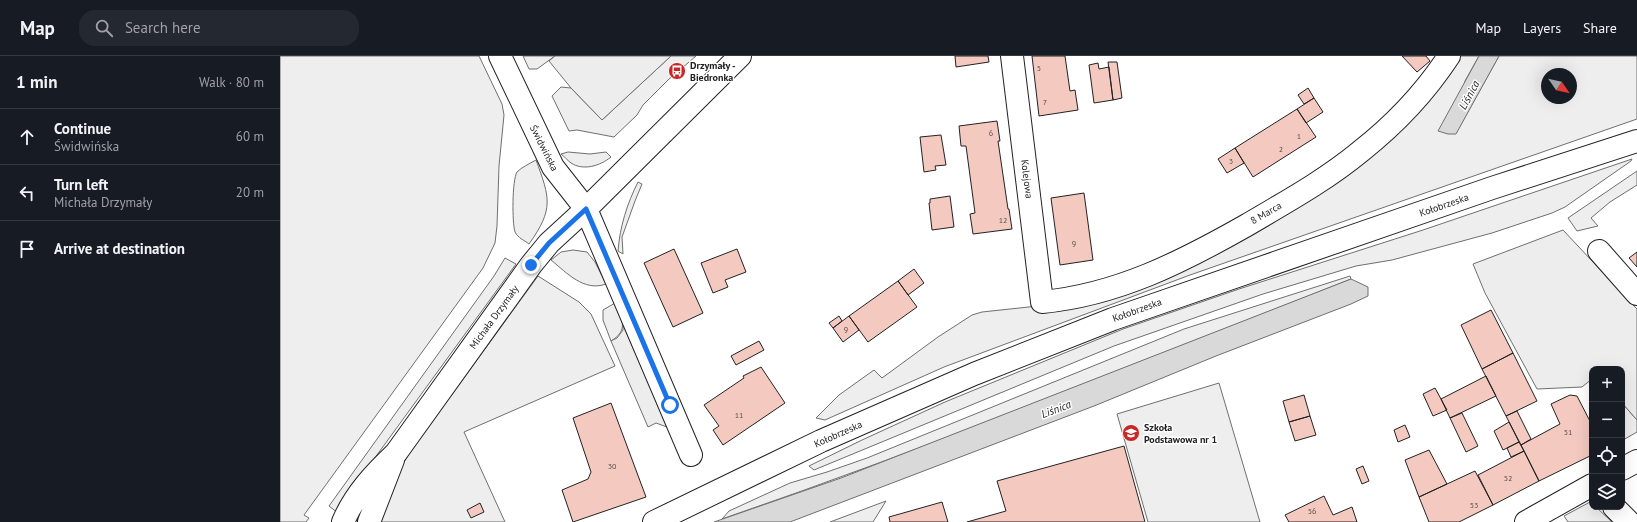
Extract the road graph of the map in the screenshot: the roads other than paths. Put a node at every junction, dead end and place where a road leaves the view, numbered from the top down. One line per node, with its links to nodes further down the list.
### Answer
1 (500, 56): 6 (street, Świdwińska)
2 (740, 56): 6 (street, Michała Drzymały)
3 (1012, 56): 9 (street, Kolejowa)
4 (1449, 56): 9 (street, 8 Marca)
5 (1637, 141): 18 (street, Kołobrzeska)
6 (586, 209): 10 (street, Michała Drzymały); 11 (street, Świdwińska)
7 (1599, 251): 8 (street)
8 (1637, 294)
9 (1042, 302)
10 (396, 453): 16 (street, Michała Drzymały); 17 (street, Michała Drzymały)
11 (691, 455)
12 (1637, 461): 13 (street)
13 (1625, 467)
14 (1589, 487): 19 (street)
15 (1617, 510): 20 (street)
16 (343, 522)
17 (369, 522)
18 (654, 522)
19 (1526, 522)
20 (1629, 522)

